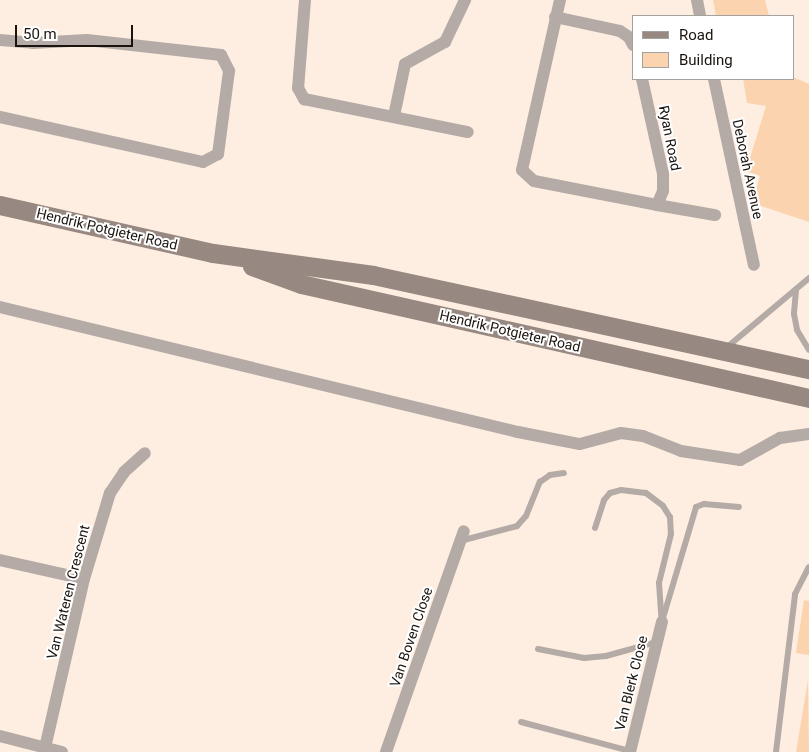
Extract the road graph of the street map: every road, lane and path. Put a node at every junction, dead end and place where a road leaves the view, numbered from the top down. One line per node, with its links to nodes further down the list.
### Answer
1 (305, 0): 11 (street)
2 (465, 0): 11 (street)
3 (560, 0): 6 (street)
4 (697, 0): 5 (street)
5 (700, 15)
6 (554, 17): 8 (street); 15 (street)
7 (0, 40): 12 (street)
8 (632, 43)
9 (642, 80): 15 (street, Ryan Road)
10 (714, 80): 18 (street, Deborah Avenue)
11 (394, 116): 13 (street)
12 (0, 117)
13 (468, 132)
14 (0, 205): 17 (main road, Hendrik Potgieter Road)
15 (657, 205): 16 (street)
16 (715, 215)
17 (213, 253): 22 (main road, Hendrik Potgieter Road); 25 (main road, Hendrik Potgieter Road)
18 (754, 265)
19 (809, 278): 20 (lane)
20 (796, 290): 22 (lane); 23 (lane)
21 (0, 307): 26 (street)
22 (723, 350): 24 (main road, Hendrik Potgieter Road)
23 (809, 350)
24 (809, 369)
25 (809, 398)
26 (809, 434)
27 (145, 453): 34 (street, Van Wateren Crescent)
28 (564, 473): 31 (lane)
29 (739, 507): 35 (lane)
30 (595, 528): 35 (lane)
31 (462, 536): 42 (street, Van Boven Close)
32 (0, 560): 34 (street)
33 (809, 567): 44 (lane)
34 (84, 579): 40 (street, Van Wateren Crescent)
35 (662, 622): 36 (street, Van Blerk Close)
36 (656, 642): 37 (lane); 43 (street, Van Blerk Close)
37 (538, 649)
38 (521, 722): 43 (lane)
39 (0, 736): 40 (street)
40 (45, 750): 41 (street)
41 (62, 752)
42 (386, 752)
43 (630, 752)
44 (776, 752)

